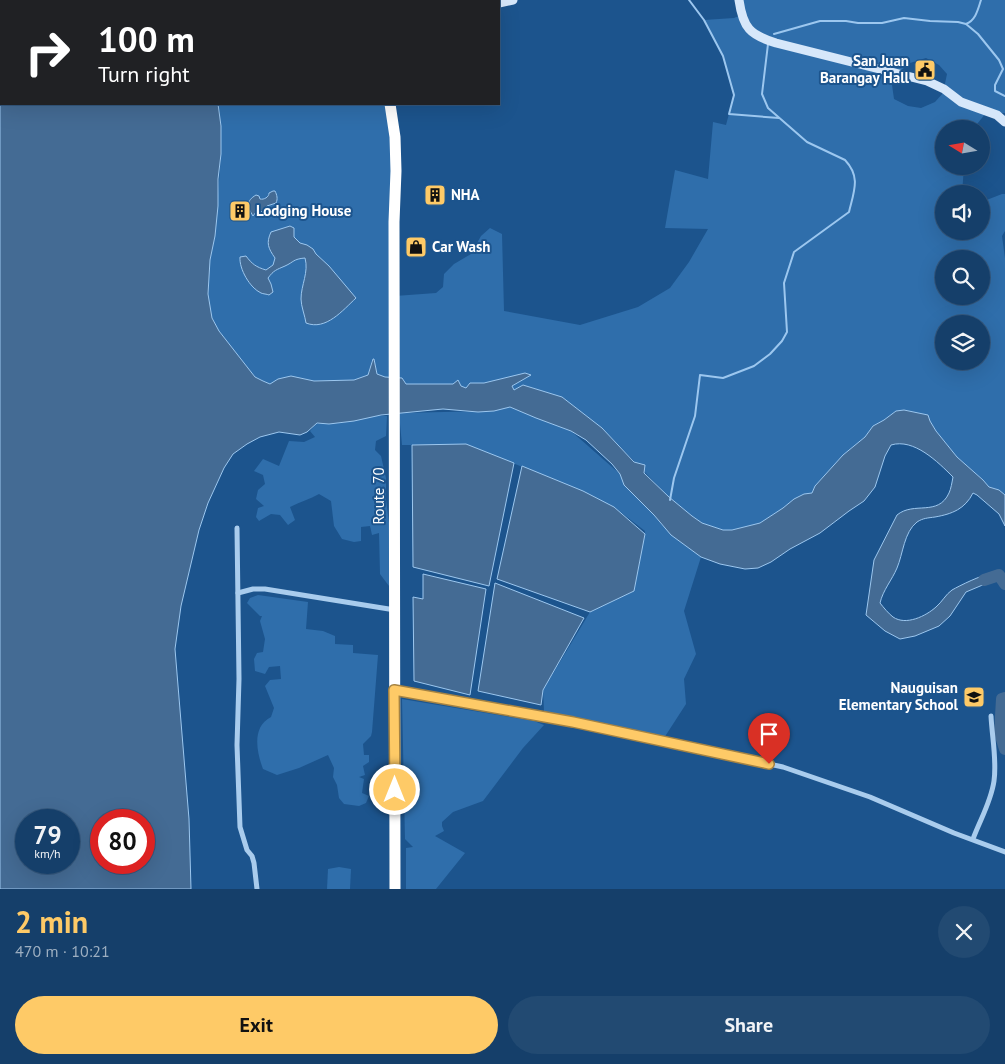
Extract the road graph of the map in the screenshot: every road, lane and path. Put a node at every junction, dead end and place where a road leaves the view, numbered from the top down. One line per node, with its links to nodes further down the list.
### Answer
1 (513, 0): 3 (street)
2 (739, 0): 5 (street)
3 (500, 3)
4 (390, 105): 8 (highway, Route 70)
5 (1005, 122)
6 (237, 528): 7 (street)
7 (238, 593): 8 (street); 13 (street)
8 (395, 610): 9 (highway, Route 70)
9 (394, 690): 11 (street); 14 (highway, Route 70)
10 (991, 716): 11 (street)
11 (973, 839): 12 (street)
12 (1005, 852)
13 (257, 889)
14 (395, 889)

